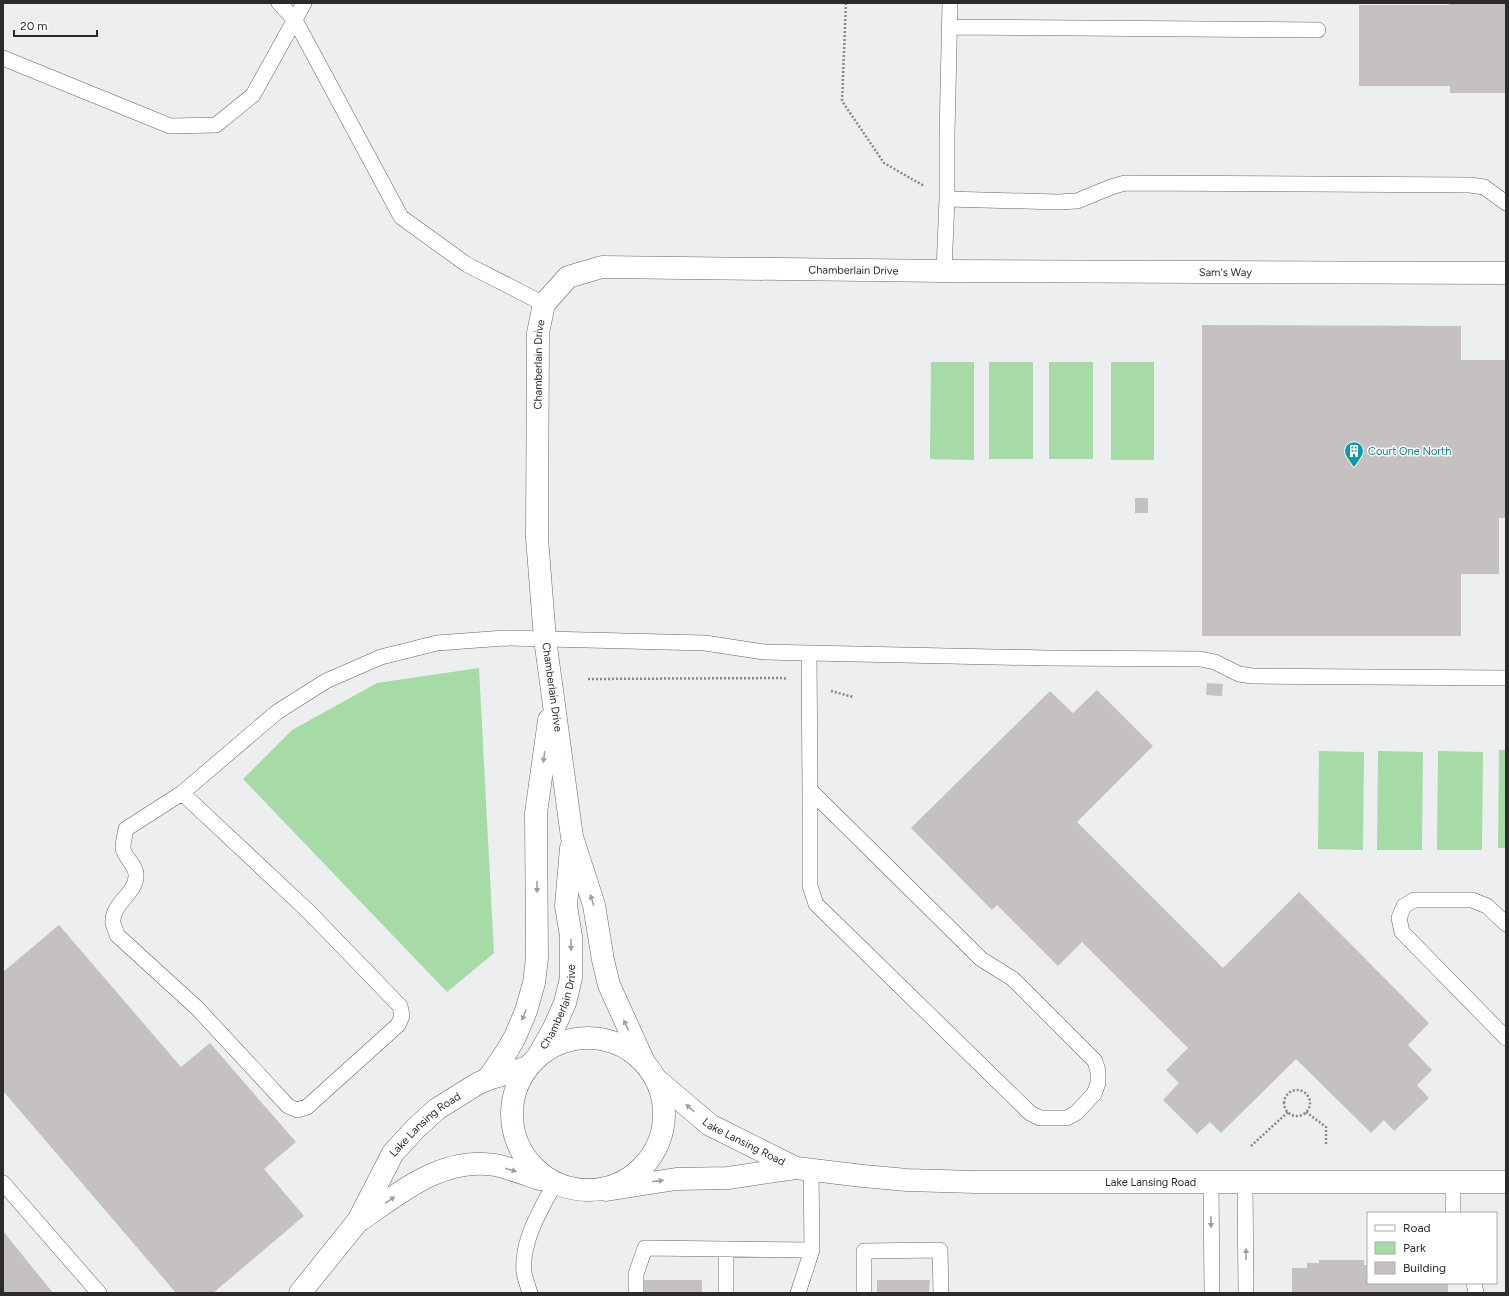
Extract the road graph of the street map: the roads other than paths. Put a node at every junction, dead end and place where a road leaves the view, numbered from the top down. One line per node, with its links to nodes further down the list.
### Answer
1 (279, 3): 4 (lane)
2 (304, 3): 4 (lane)
3 (950, 3): 5 (lane)
4 (295, 20): 7 (lane); 12 (lane)
5 (950, 27): 6 (lane); 8 (lane)
6 (1318, 30)
7 (3, 58)
8 (948, 199): 9 (lane); 10 (lane)
9 (1506, 203)
10 (944, 271): 11 (street, Sam's Way); 12 (street, Chamberlain Drive)
11 (1506, 273)
12 (544, 304): 13 (street, Chamberlain Drive)
13 (545, 639): 14 (lane); 16 (street, Chamberlain Drive); 18 (lane)
14 (809, 653): 15 (lane); 17 (lane)
15 (1506, 678)
16 (553, 691): 19 (street, Chamberlain Drive); 24 (street, one-way to 24)
17 (810, 790): 17 (lane)
18 (182, 793): 18 (lane)
19 (572, 837): 22 (street, Chamberlain Drive, one-way to 19); 23 (street, Chamberlain Drive, one-way to 23)
20 (1506, 924): 21 (lane)
21 (1506, 1038)
22 (643, 1060): 23 (street, Lake Lansing Road); 25 (street)
23 (533, 1062): 24 (street, Lake Lansing Road); 27 (street, Chamberlain Drive)
24 (488, 1079): 35 (street, Lake Lansing Road)
25 (658, 1081): 26 (street, Lake Lansing Road, one-way to 25); 33 (street)
26 (804, 1169): 31 (street, Lake Lansing Road); 33 (street, Lake Lansing Road, one-way to 26); 37 (lane)
27 (550, 1181): 33 (street, Lake Lansing Road); 35 (street, Lake Lansing Road, one-way to 27); 40 (lane)
28 (1453, 1182): 29 (street, Lake Lansing Road); 32 (street, Lake Lansing Road); 34 (lane)
29 (1506, 1182)
30 (3, 1183): 38 (lane)
31 (1211, 1183): 32 (street, Lake Lansing Road); 46 (lane, one-way to 46)
32 (1245, 1183): 47 (lane, one-way to 32)
33 (606, 1190)
34 (1453, 1212)
35 (358, 1221): 39 (street, Lake Lansing Road)
36 (726, 1249): 37 (lane); 41 (lane); 42 (lane)
37 (812, 1250): 43 (lane)
38 (99, 1293)
39 (300, 1293)
40 (530, 1293)
41 (636, 1293)
42 (726, 1293)
43 (798, 1293)
44 (864, 1293): 45 (lane)
45 (941, 1293)
46 (1212, 1293)
47 (1246, 1293)

